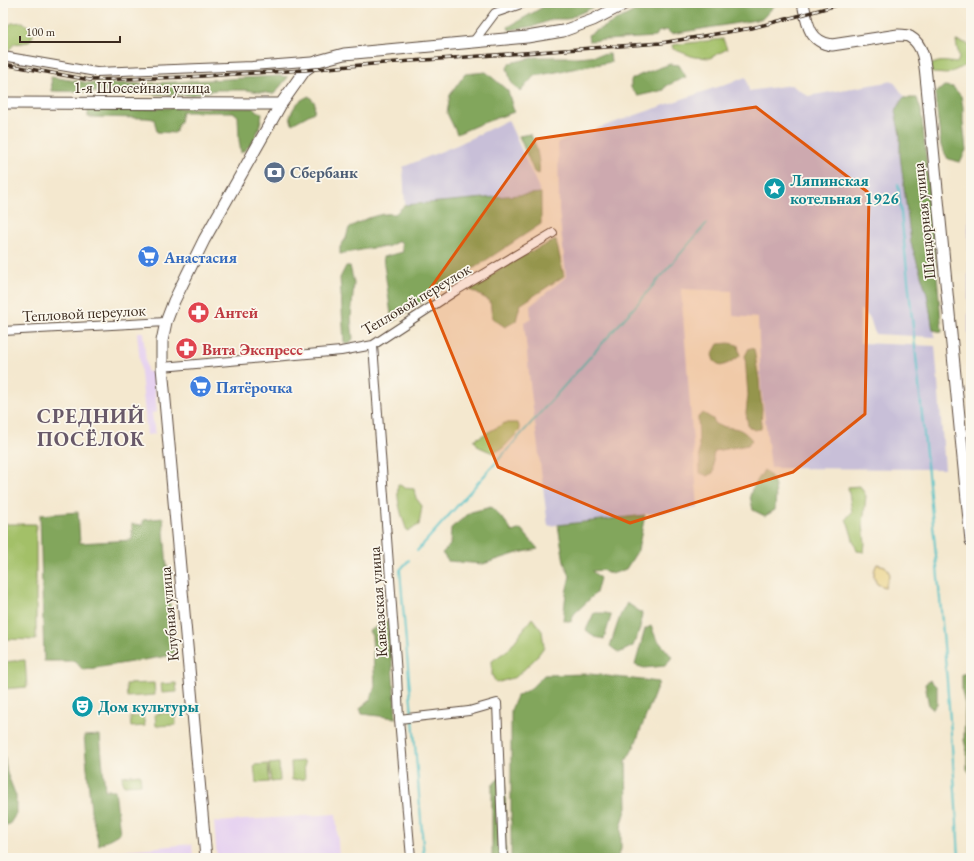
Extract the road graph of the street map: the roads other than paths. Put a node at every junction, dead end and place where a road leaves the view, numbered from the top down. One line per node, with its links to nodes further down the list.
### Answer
1 (524, 3): 4 (street)
2 (626, 3): 4 (street)
3 (803, 3): 14 (street, Шандорная улица)
4 (474, 41): 6 (street)
5 (3, 56): 6 (street)
6 (318, 61): 8 (street, Клубная улица)
7 (3, 103): 8 (street, 1-я Шоссейная улица)
8 (281, 104): 10 (street, Клубная улица)
9 (553, 234): 12 (street, Тепловой переулок)
10 (166, 322): 11 (street, Тепловой переулок); 13 (street, Клубная улица)
11 (3, 331)
12 (373, 345): 13 (street, Тепловой переулок); 16 (street, Кавказская улица)
13 (162, 367): 17 (street, Клубная улица)
14 (970, 528): 15 (street, Шандорная улица)
15 (971, 541)
16 (403, 719): 18 (street, Кавказская улица); 19 (street)
17 (206, 858)
18 (411, 858)
19 (503, 858)

